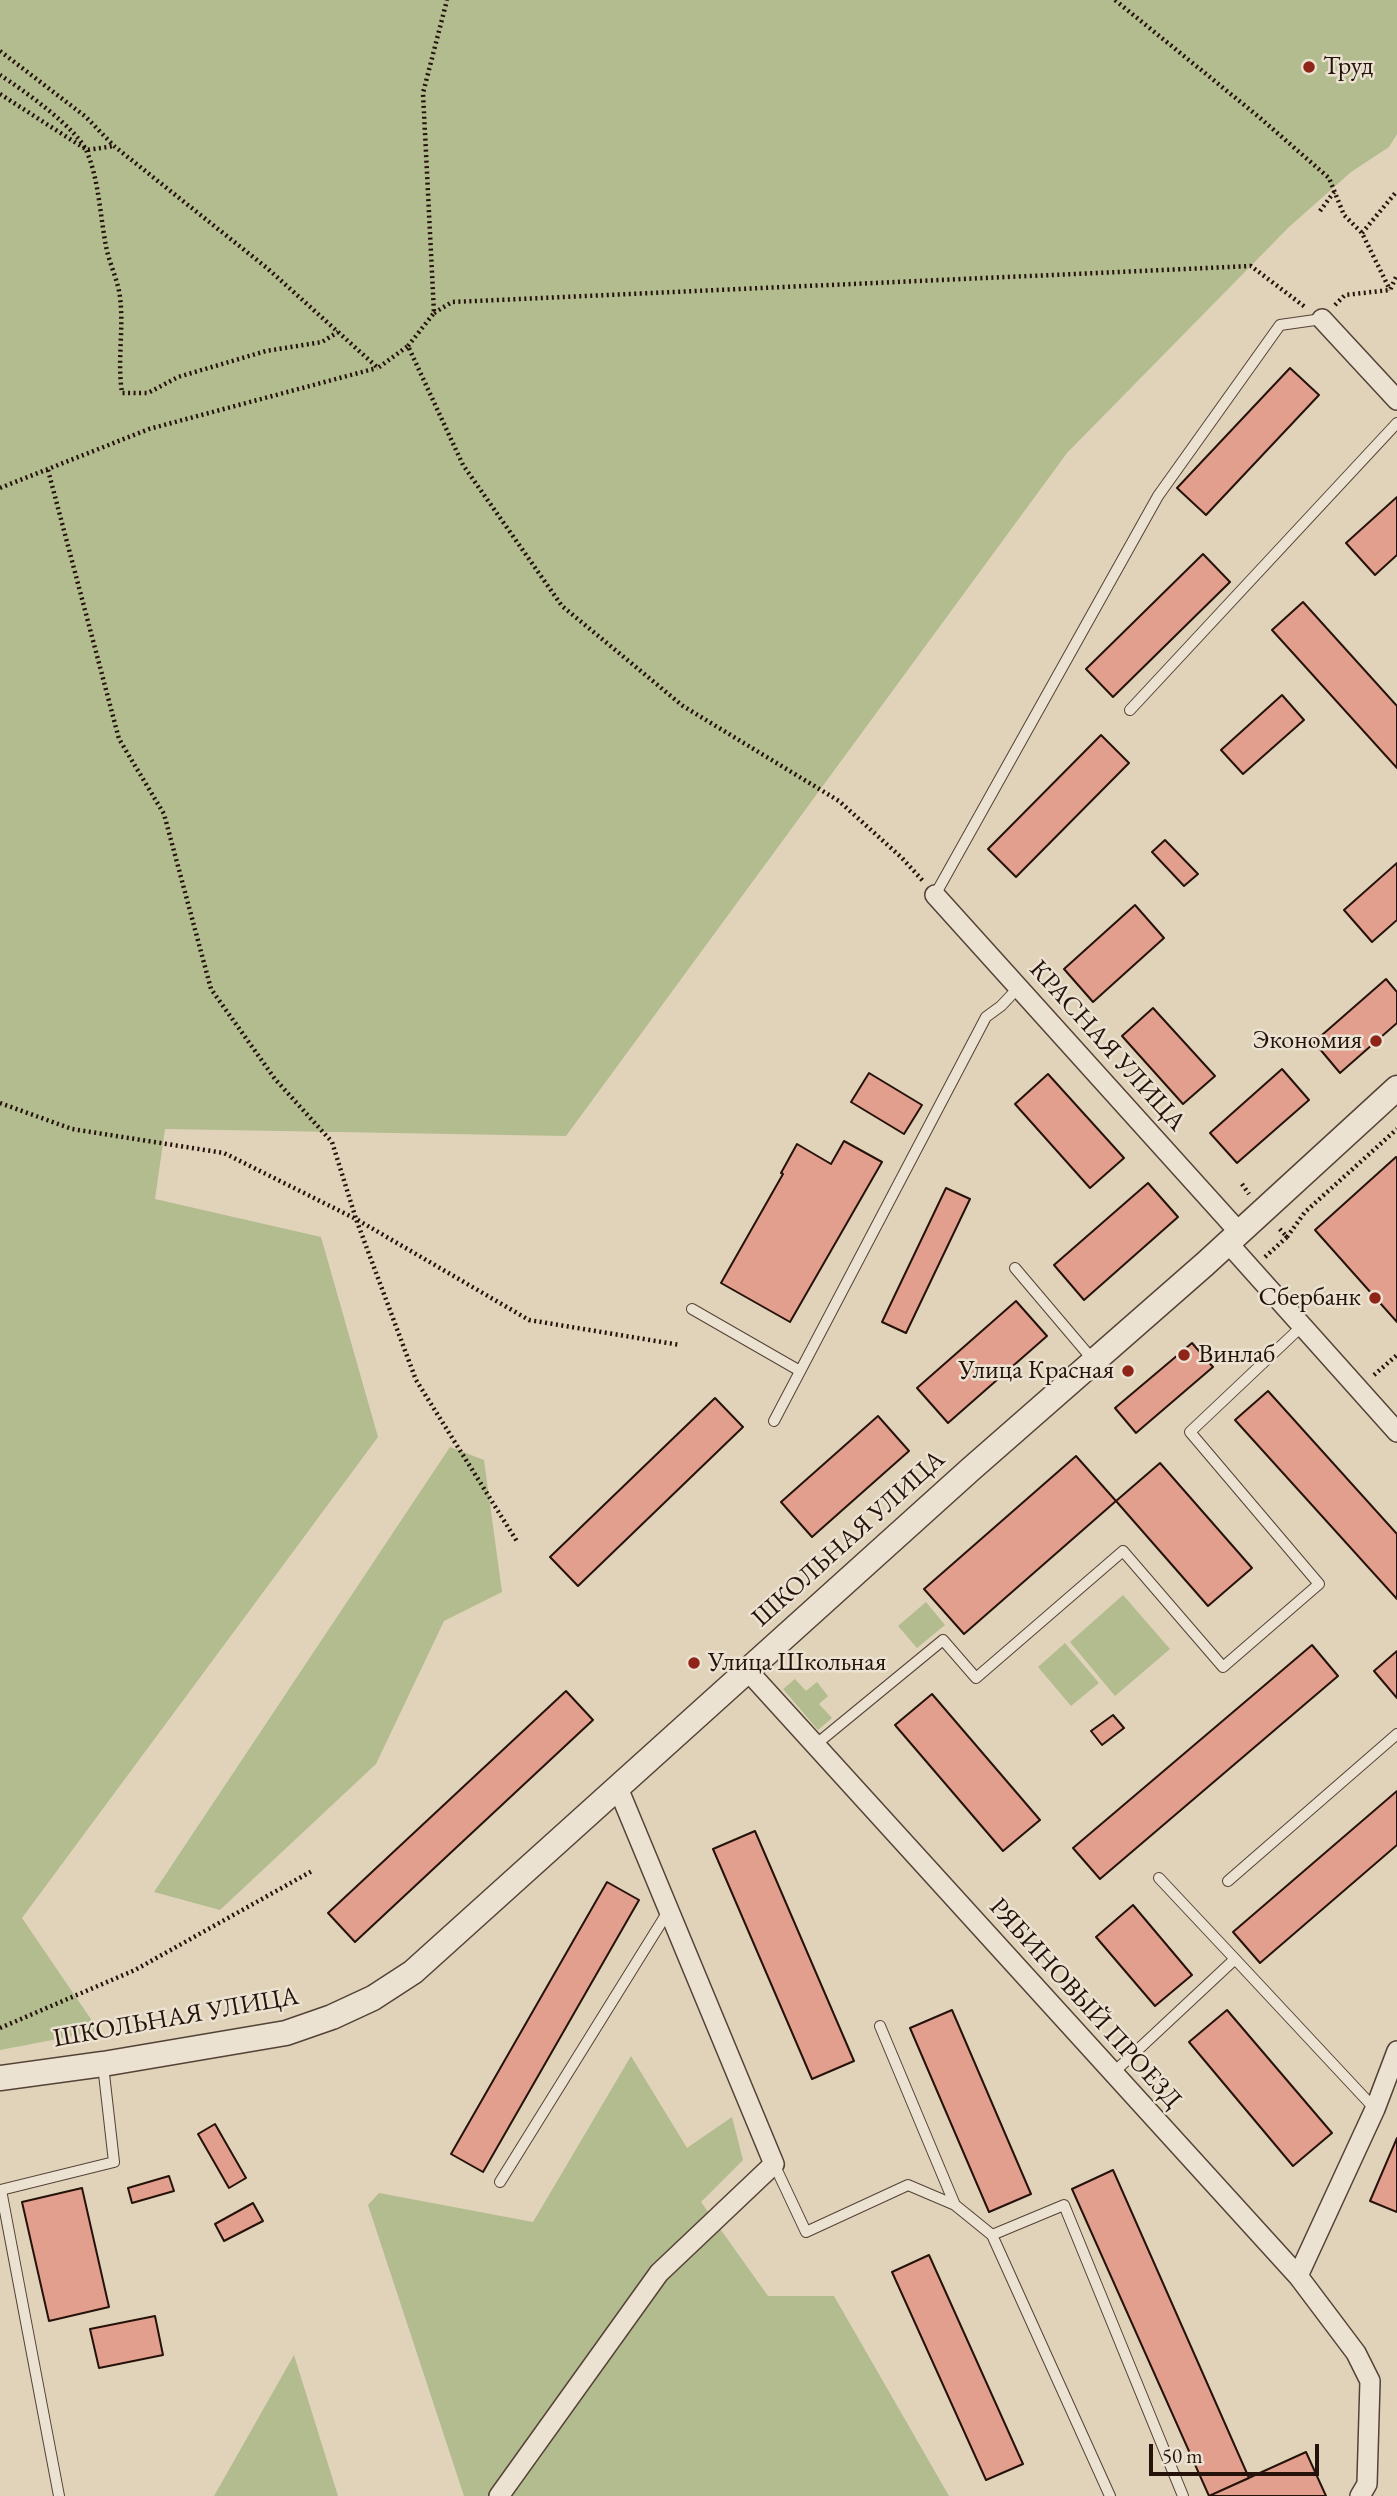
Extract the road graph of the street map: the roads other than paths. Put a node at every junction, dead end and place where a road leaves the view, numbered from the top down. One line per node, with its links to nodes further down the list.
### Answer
1 (1322, 320): 2 (street); 5 (lane)
2 (1397, 400)
3 (1397, 423): 4 (lane)
4 (1130, 710)
5 (935, 895): 6 (street, КРАСНАЯ УЛИЦА)
6 (1018, 988): 8 (street, КРАСНАЯ УЛИЦА); 13 (lane)
7 (1397, 1088): 8 (street, ШКОЛЬНАЯ УЛИЦА)
8 (1234, 1237): 11 (street, КРАСНАЯ УЛИЦА); 12 (street, ШКОЛЬНАЯ УЛИЦА)
9 (1015, 1268): 12 (lane)
10 (692, 1309): 13 (lane)
11 (1301, 1327): 15 (street, КРАСНАЯ УЛИЦА); 18 (lane)
12 (1093, 1361): 16 (street, ШКОЛЬНАЯ УЛИЦА)
13 (800, 1371): 14 (lane)
14 (774, 1421)
15 (1397, 1433)
16 (747, 1671): 18 (street, РЯБИНОВЫЙ ПРОЕЗД); 19 (street, ШКОЛЬНАЯ УЛИЦА)
17 (1397, 1734): 21 (lane)
18 (814, 1746): 27 (street, РЯБИНОВЫЙ ПРОЕЗД)
19 (618, 1788): 22 (street); 26 (street, ШКОЛЬНАЯ УЛИЦА)
20 (1158, 1878): 23 (lane)
21 (1228, 1881)
22 (670, 1910): 30 (street); 31 (lane)
23 (1235, 1959): 27 (lane); 29 (lane)
24 (880, 2026): 32 (lane)
25 (1397, 2052): 29 (street)
26 (103, 2064): 28 (street, ШКОЛЬНАЯ УЛИЦА); 36 (lane)
27 (1113, 2073): 34 (street, РЯБИНОВЫЙ ПРОЕЗД)
28 (0, 2078)
29 (1375, 2109): 34 (street)
30 (775, 2164): 32 (lane); 37 (street)
31 (500, 2182)
32 (955, 2205): 33 (lane)
33 (992, 2235): 38 (lane); 39 (lane)
34 (1298, 2276): 35 (street, РЯБИНОВЫЙ ПРОЕЗД)
35 (1368, 2492)
36 (59, 2496)
37 (499, 2496)
38 (1110, 2496)
39 (1183, 2496)

